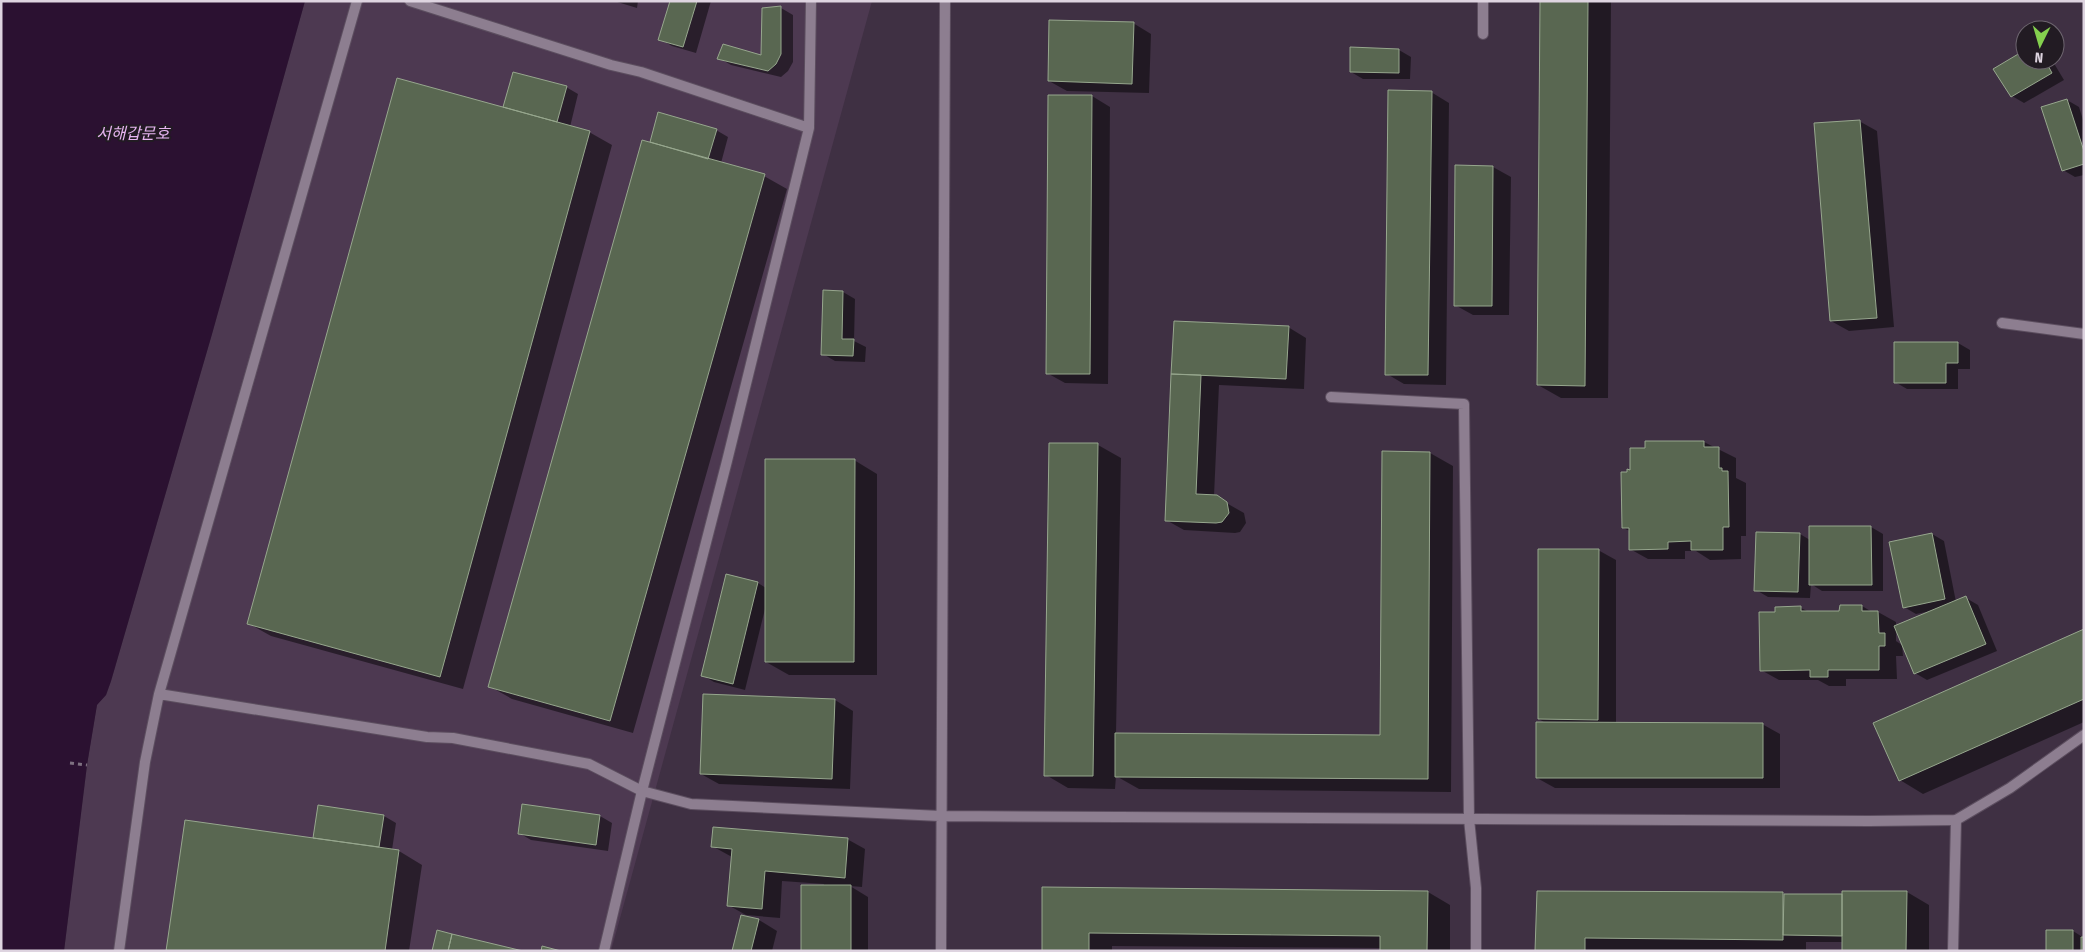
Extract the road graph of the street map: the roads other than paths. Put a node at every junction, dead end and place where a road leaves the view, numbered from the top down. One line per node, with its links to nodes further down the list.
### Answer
1 (357, 1): 11 (street)
2 (410, 1): 7 (street)
3 (811, 1): 7 (street)
4 (945, 1): 14 (street)
5 (1483, 1): 6 (street)
6 (1483, 34)
7 (809, 128): 13 (street)
8 (2002, 323): 9 (street)
9 (2084, 334)
10 (1331, 398): 15 (street)
11 (159, 694): 13 (street); 17 (street)
12 (2084, 735): 16 (street)
13 (642, 791): 14 (street); 18 (street)
14 (940, 816): 15 (street); 19 (street)
15 (1468, 819): 16 (street); 20 (street)
16 (1956, 820): 21 (street)
17 (119, 951)
18 (604, 951)
19 (940, 951)
20 (1476, 951)
21 (1953, 951)

